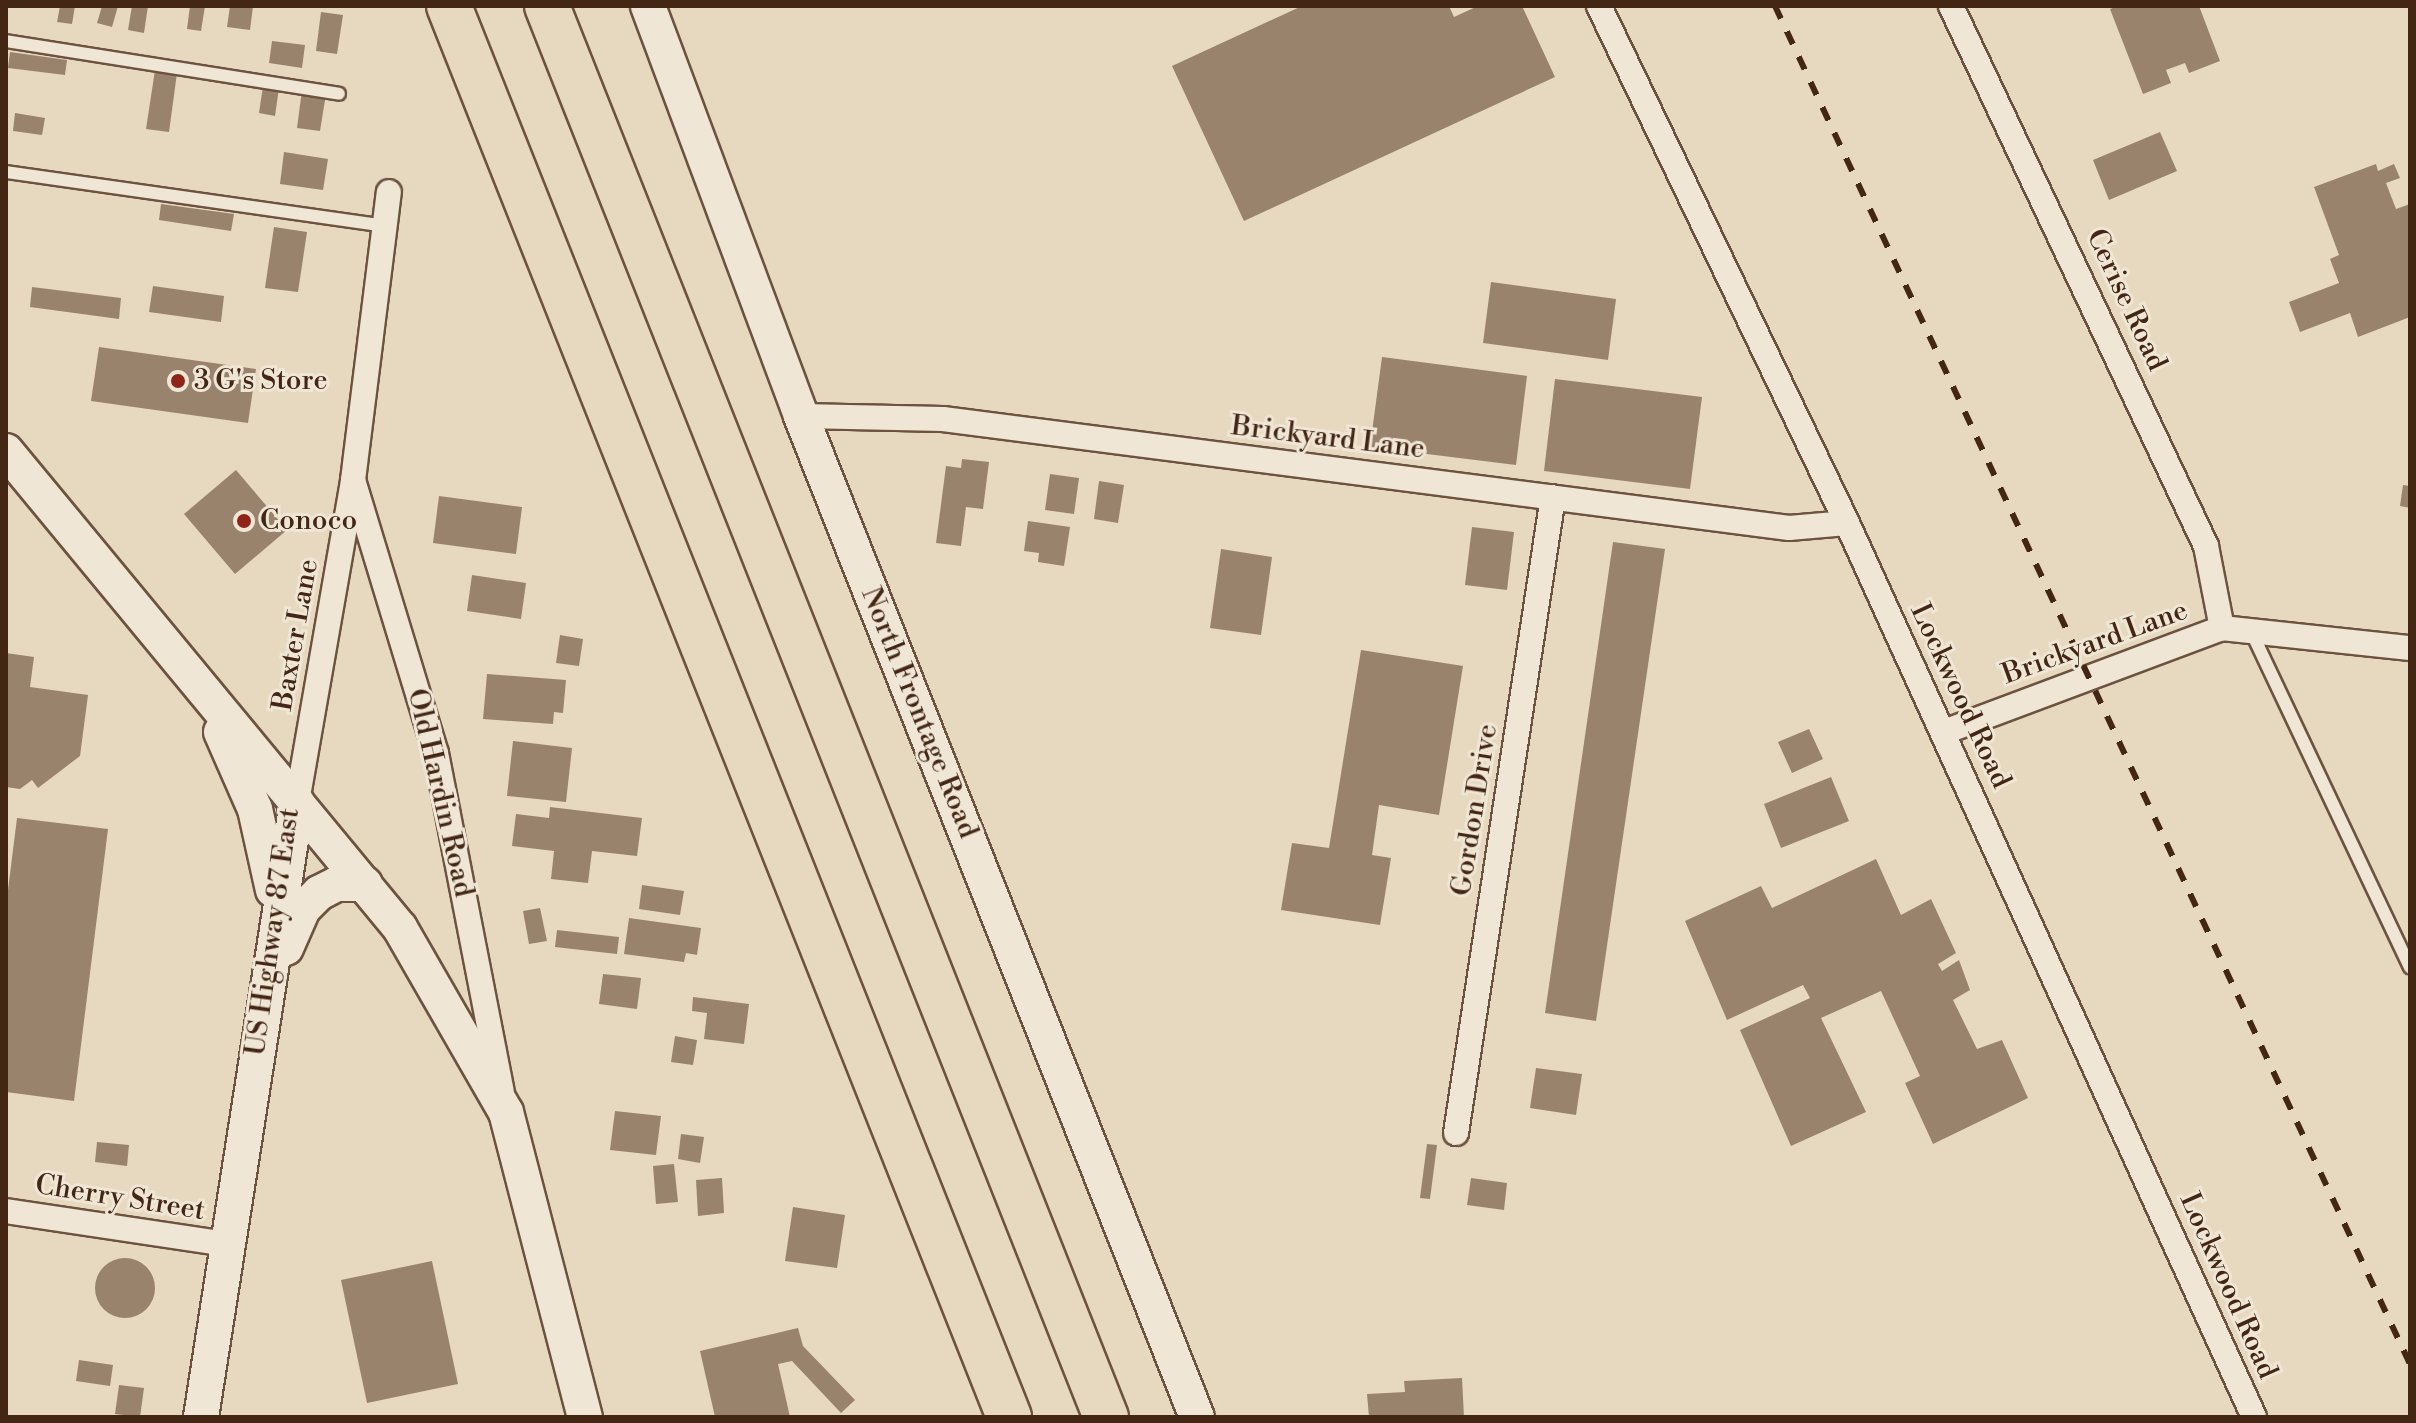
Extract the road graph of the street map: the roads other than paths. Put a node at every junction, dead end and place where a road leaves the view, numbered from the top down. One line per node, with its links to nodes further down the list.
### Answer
1 (441, 6): 9 (highway)
2 (449, 6): 9 (highway)
3 (547, 6): 35 (highway)
4 (648, 6): 13 (street, North Frontage Road)
5 (1599, 6): 17 (street, Lockwood Road)
6 (1951, 6): 18 (street, Cerise Road)
7 (6, 41): 8 (lane)
8 (339, 94)
9 (485, 103): 34 (highway)
10 (6, 172): 12 (lane)
11 (389, 192): 12 (street, Baxter Lane)
12 (385, 226): 15 (street, Baxter Lane)
13 (801, 416): 16 (street, Brickyard Lane); 36 (street, North Frontage Road)
14 (6, 451): 21 (street, US Highway 87 East)
15 (353, 480): 23 (street, Baxter Lane); 28 (street, Old Hardin Road)
16 (1553, 497): 17 (street, Brickyard Lane); 29 (street, Gordon Drive)
17 (1847, 523): 22 (street, Lockwood Road)
18 (2222, 628): 19 (street); 22 (street, Brickyard Lane)
19 (2250, 628): 20 (street); 26 (lane)
20 (2410, 648)
21 (181, 662): 23 (street, US Highway 87 East); 25 (street)
22 (1944, 732): 37 (street, Lockwood Road)
23 (297, 802): 24 (street, Old Hardin Road); 25 (street, US Highway 87 East)
24 (365, 884): 27 (street); 28 (street, Old Hardin Road)
25 (273, 949): 27 (street, US Highway 87 East)
26 (2410, 967)
27 (266, 997): 31 (street, US Highway 87 East)
28 (506, 1112): 33 (street, Old Hardin Road)
29 (1456, 1133)
30 (6, 1211): 31 (street, Cherry Street)
31 (226, 1244): 32 (street, US Highway 87 East)
32 (201, 1417)
33 (585, 1417)
34 (1009, 1417)
35 (1106, 1417)
36 (1197, 1417)
37 (2254, 1417)

